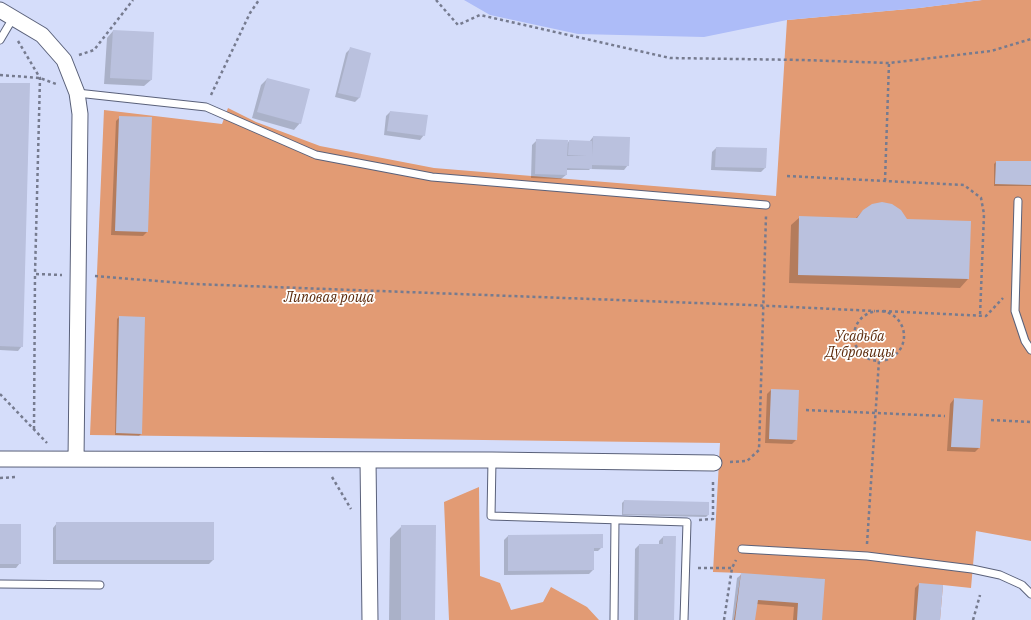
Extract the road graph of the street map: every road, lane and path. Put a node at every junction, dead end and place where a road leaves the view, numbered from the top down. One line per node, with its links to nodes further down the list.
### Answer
1 (133, 0): 8 (path)
2 (258, 0): 13 (path)
3 (436, 0): 9 (path)
4 (0, 10): 5 (street)
5 (11, 22): 7 (lane); 8 (street); 11 (path)
6 (1031, 39): 9 (path)
7 (0, 40)
8 (64, 60): 12 (street)
9 (889, 63): 15 (path)
10 (0, 75): 11 (path)
11 (40, 78): 18 (path)
12 (77, 93): 13 (lane); 19 (street)
13 (206, 107): 17 (lane)
14 (787, 176): 15 (path)
15 (885, 181): 23 (path)
16 (1018, 201): 25 (lane)
17 (766, 205): 20 (path)
18 (35, 274): 19 (path); 33 (path)
19 (78, 275): 20 (path); 35 (street)
20 (763, 306): 21 (path); 38 (path)
21 (875, 311): 22 (path); 26 (path)
22 (883, 311): 23 (path); 26 (path)
23 (980, 316): 24 (path)
24 (986, 316)
25 (1031, 350)
26 (879, 360): 29 (path)
27 (0, 394): 33 (path)
28 (806, 410): 29 (path)
29 (875, 413): 30 (path); 42 (path)
30 (945, 416)
31 (991, 420): 32 (path)
32 (1031, 422)
33 (34, 429): 35 (path)
34 (0, 459): 35 (street)
35 (69, 459): 36 (street)
36 (368, 460): 37 (street); 49 (street)
37 (492, 460): 38 (street); 39 (lane)
38 (714, 463): 40 (path)
39 (615, 520): 40 (lane); 50 (lane)
40 (686, 522): 43 (lane)
41 (742, 549): 42 (lane); 44 (path)
42 (866, 556): 47 (lane)
43 (685, 568): 44 (path); 51 (lane)
44 (732, 568): 52 (path)
45 (0, 584): 46 (lane)
46 (100, 585)
47 (1031, 594)
48 (980, 595): 53 (path)
49 (370, 620)
50 (614, 620)
51 (684, 620)
52 (724, 620)
53 (973, 620)

